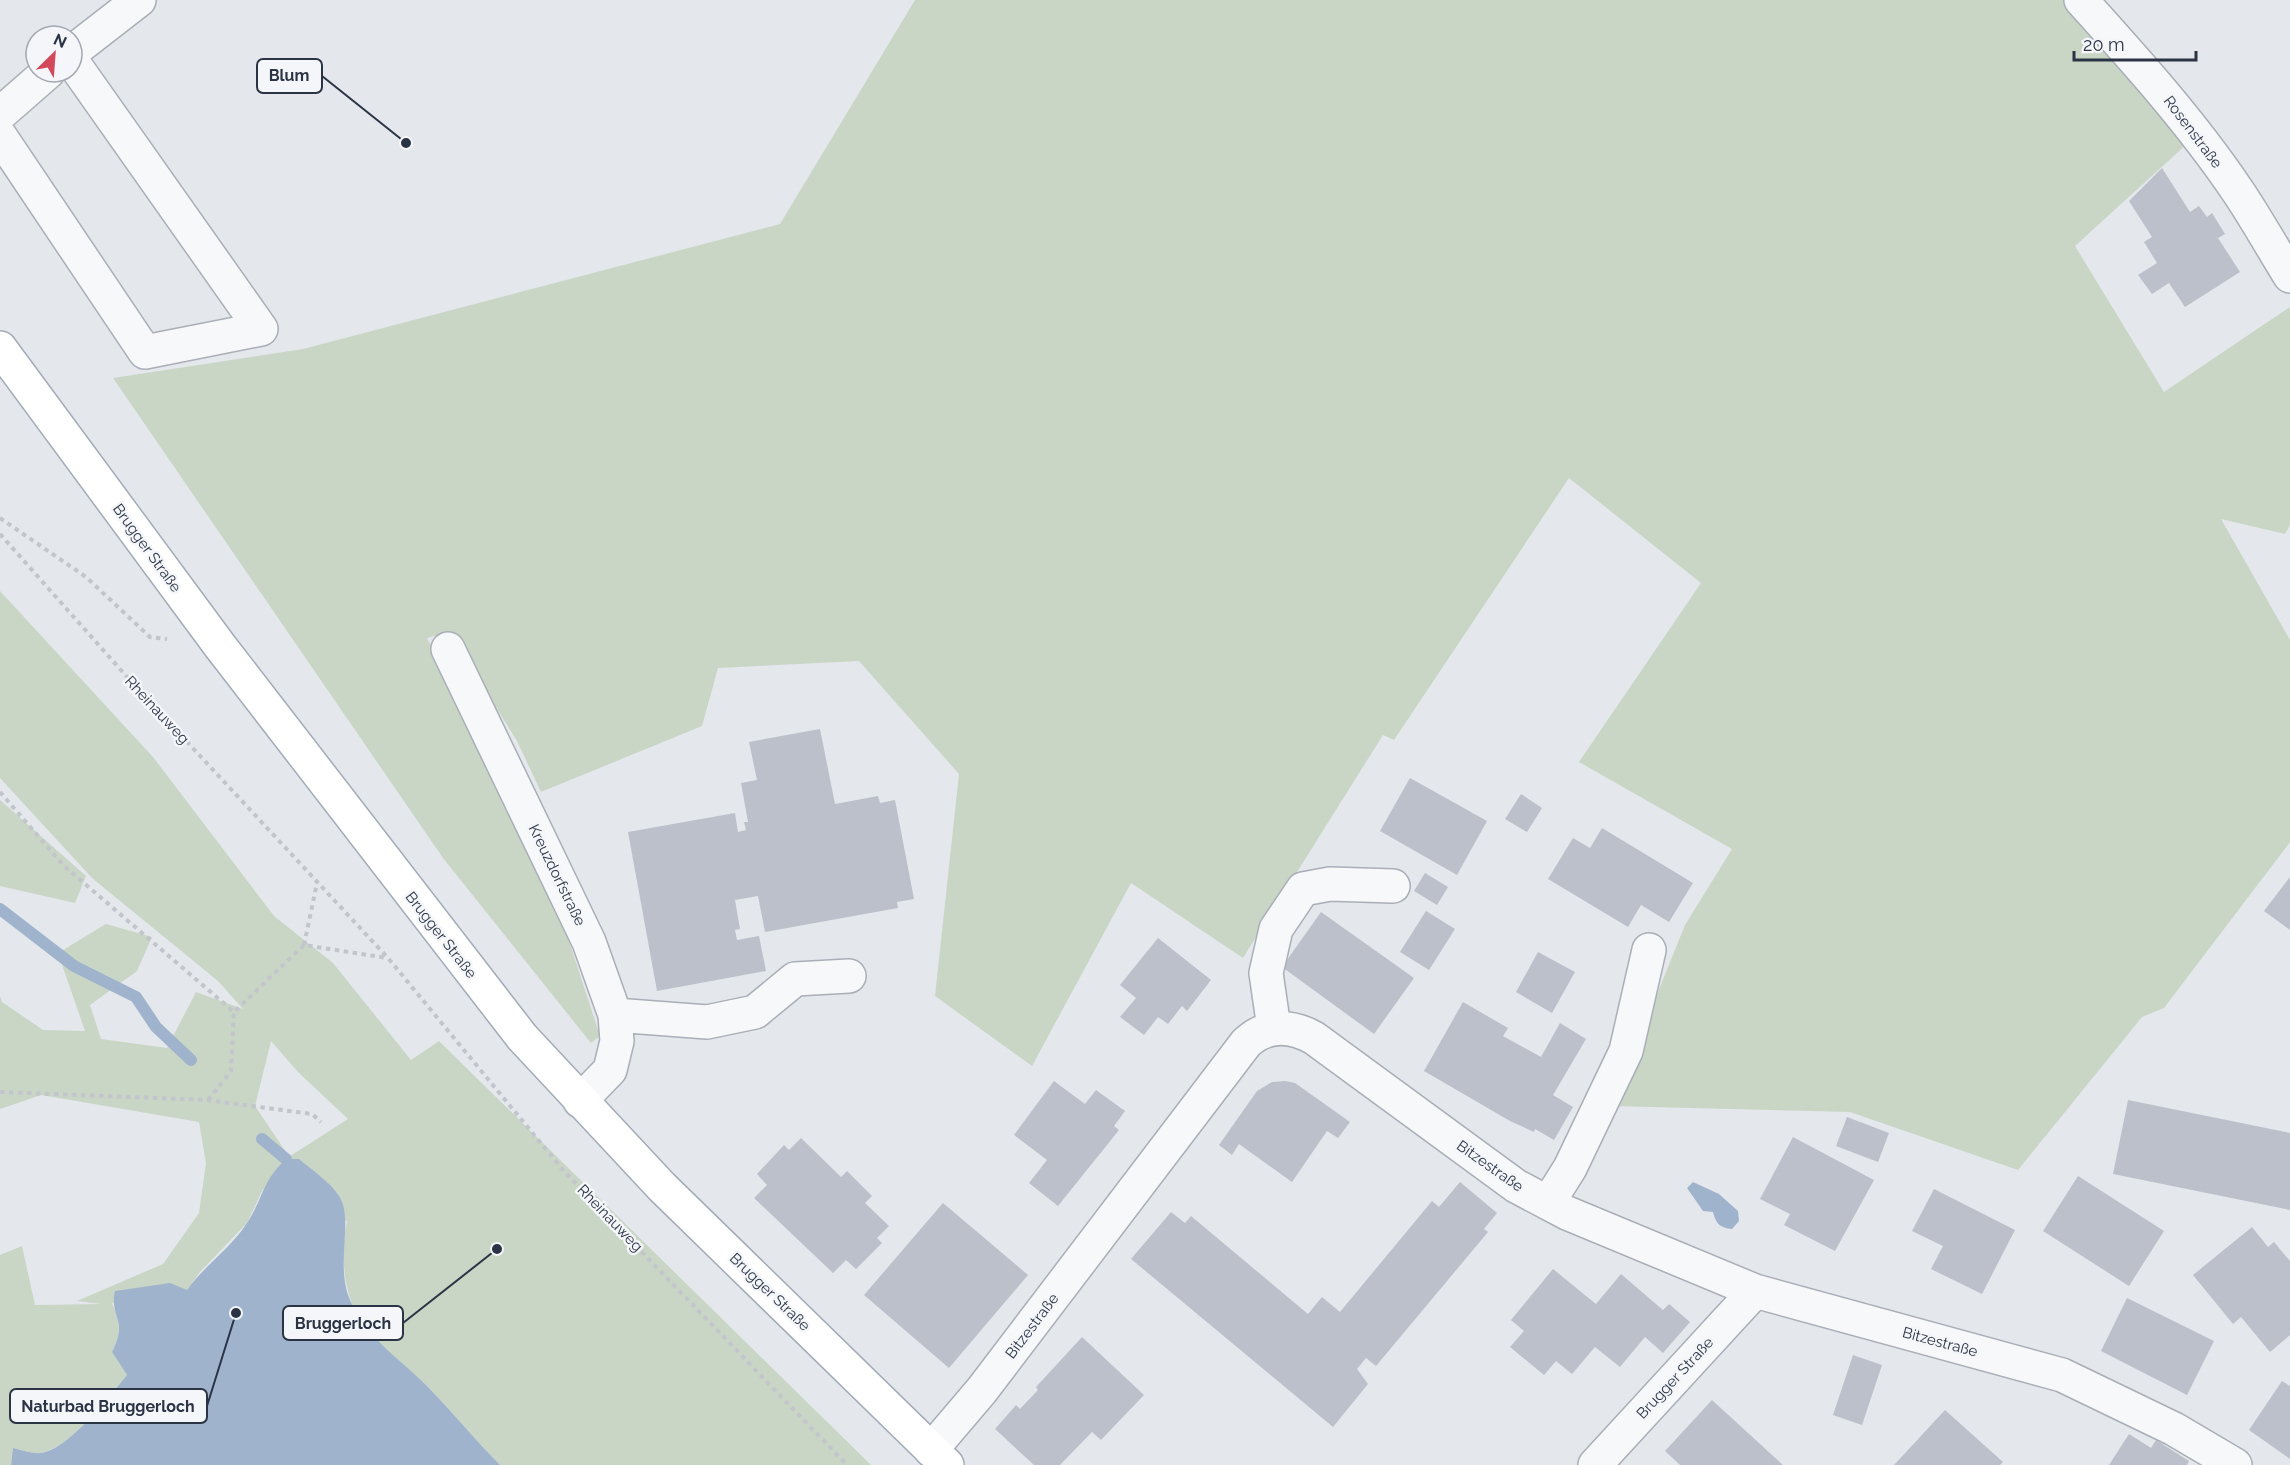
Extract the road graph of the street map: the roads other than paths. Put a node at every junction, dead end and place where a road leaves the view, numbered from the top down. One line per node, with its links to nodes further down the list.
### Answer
1 (139, 0): 3 (street)
2 (2081, 0): 8 (street, Rosenstraße)
3 (84, 43)
4 (84, 78): 7 (street)
5 (34, 84): 6 (street)
6 (0, 114)
7 (0, 136)
8 (2290, 276)
9 (0, 348): 16 (main road, Brugger Straße)
10 (448, 649): 14 (street, Kreuzdorfstraße)
11 (1394, 886): 15 (street)
12 (1649, 950): 17 (street)
13 (849, 976): 14 (street)
14 (615, 1015): 16 (street, Kreuzdorfstraße)
15 (1274, 1028): 17 (street, Bitzestraße); 19 (street, Bitzestraße)
16 (580, 1101): 19 (main road, Brugger Straße)
17 (1548, 1203): 18 (street, Bitzestraße)
18 (1755, 1291): 20 (street, Brugger Straße); 21 (street, Bitzestraße)
19 (939, 1457)
20 (1595, 1465)
21 (2235, 1465)

